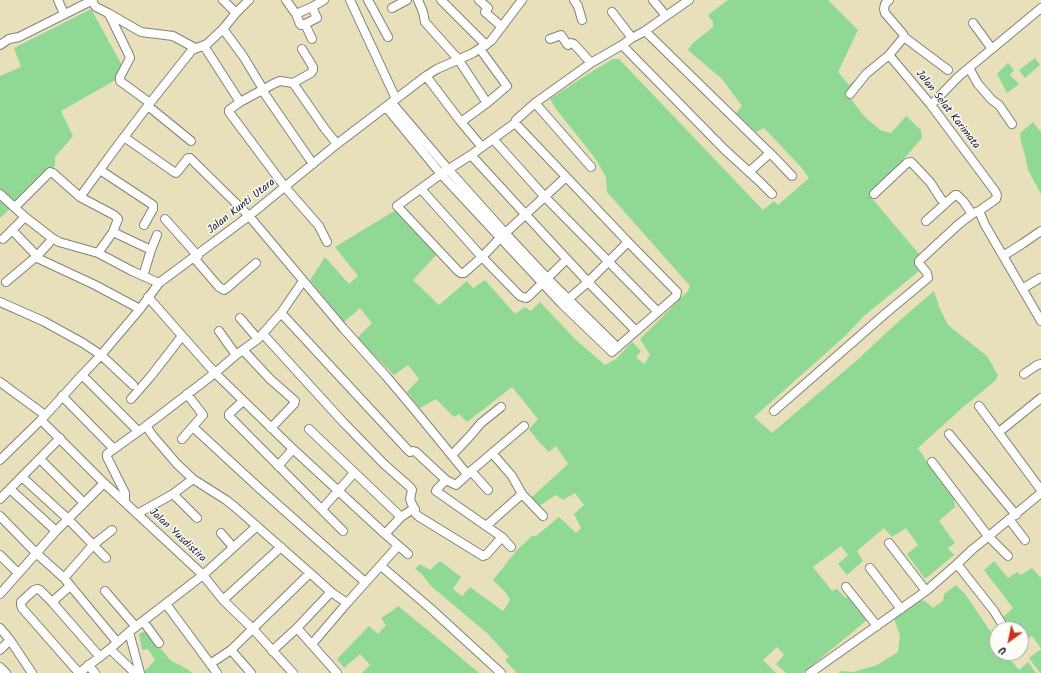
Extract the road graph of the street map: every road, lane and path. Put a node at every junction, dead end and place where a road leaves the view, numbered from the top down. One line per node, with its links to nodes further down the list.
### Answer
1 (82, 0): 22 (street)
2 (92, 0): 22 (street); 24 (street)
3 (223, 0): 25 (street)
4 (249, 0): 25 (street)
5 (286, 0): 26 (street)
6 (324, 0): 19 (street)
7 (350, 0): 56 (street)
8 (368, 0): 34 (street)
9 (407, 0): 20 (street)
10 (418, 0): 47 (street)
11 (441, 0): 42 (street)
12 (479, 0): 31 (street)
13 (574, 0): 28 (street)
14 (654, 0): 27 (street)
15 (689, 0): 27 (street)
16 (889, 0): 35 (street)
17 (59, 1): 22 (street)
18 (519, 1): 31 (street, Jalan Kunti Utara)
19 (312, 7): 26 (street); 30 (street)
20 (392, 8)
21 (1041, 8): 45 (street)
22 (63, 12): 39 (street)
23 (612, 12): 36 (street)
24 (108, 13): 43 (street); 59 (street)
25 (236, 13): 32 (street)
26 (296, 14): 30 (street)
27 (666, 16): 33 (street)
28 (582, 20)
29 (973, 23): 45 (street)
30 (305, 24): 37 (street)
31 (502, 27): 42 (street, Jalan Kunti Utara)
32 (223, 29): 40 (street); 53 (street)
33 (645, 31): 36 (street); 69 (street)
34 (388, 37)
35 (904, 37): 46 (street); 50 (street)
36 (632, 38): 41 (street)
37 (312, 39)
38 (550, 39): 48 (street)
39 (0, 44)
40 (204, 46): 43 (street); 55 (street)
41 (622, 46): 48 (street); 75 (street)
42 (483, 47): 47 (street, Jalan Kunti Utara); 57 (street)
43 (195, 48): 59 (street)
44 (302, 49): 52 (street)
45 (992, 49): 49 (street)
46 (889, 55): 54 (street); 60 (street, Jalan Selat Karimata)
47 (458, 59): 51 (street, Jalan Kunti Utara); 57 (street)
48 (592, 63): 58 (street)
49 (969, 68): 60 (street); 63 (street)
50 (948, 70)
51 (426, 76): 56 (street, Jalan Kunti Utara); 61 (street)
52 (293, 83): 53 (street); 67 (street)
53 (262, 89): 55 (street); 71 (street)
54 (850, 94)
55 (240, 102): 78 (street)
56 (391, 103): 67 (street, Jalan Kunti Utara); 74 (street)
57 (487, 103): 61 (street)
58 (535, 103): 62 (street); 72 (street)
59 (149, 104): 64 (street); 66 (street)
60 (931, 105): 87 (street, Jalan Selat Karimata)
61 (461, 122): 68 (street)
62 (515, 123): 65 (street); 77 (street)
63 (1012, 124)
64 (124, 137): 73 (street); 90 (street)
65 (494, 139): 68 (street); 84 (street)
66 (191, 141)
67 (337, 144): 71 (street, Jalan Kunti Utara)
68 (482, 147): 70 (street)
69 (770, 153): 75 (street); 76 (street)
70 (471, 155): 74 (street); 88 (street)
71 (313, 164): 78 (street, Jalan Kunti Utara)
72 (591, 167)
73 (100, 170): 83 (street); 93 (street)
74 (445, 172): 79 (street); 98 (street)
75 (749, 172): 81 (street)
76 (792, 176)
77 (566, 177): 84 (street); 102 (street)
78 (285, 187): 90 (street, Jalan Kunti Utara); 101 (street)
79 (421, 189): 108 (street); 108 (street)
80 (0, 194): 86 (street)
81 (772, 194)
82 (874, 194): 85 (street)
83 (80, 197): 86 (street); 96 (street)
84 (545, 197): 88 (street); 110 (street)
85 (946, 203): 87 (street); 92 (street)
86 (15, 207): 89 (street)
87 (976, 212): 106 (street); 147 (street)
88 (526, 215): 98 (street); 109 (street)
89 (25, 216): 94 (street); 99 (street)
90 (249, 216): 107 (street, Jalan Kunti Utara); 114 (street)
91 (165, 219): 107 (street)
92 (926, 221)
93 (144, 225)
94 (12, 230): 100 (street); 105 (street)
95 (1041, 231): 106 (street)
96 (112, 232): 103 (street); 104 (street)
97 (157, 235): 103 (street)
98 (503, 235): 108 (street); 115 (street)
99 (52, 238): 104 (street); 105 (street)
100 (3, 239)
101 (327, 242)
102 (628, 242): 110 (street); 124 (street)
103 (151, 250): 112 (street)
104 (98, 253): 112 (street)
105 (36, 256): 116 (street); 123 (street)
106 (1003, 256): 119 (street)
107 (196, 257): 111 (street); 118 (street, Jalan Kunti Utara)
108 (482, 257): 115 (street)
109 (567, 259): 115 (street); 117 (street)
110 (608, 262): 117 (street); 124 (street)
111 (256, 263)
112 (143, 276): 118 (street)
113 (1040, 278): 119 (street)
114 (303, 281): 125 (street); 163 (street)
115 (545, 281): 121 (street)
116 (6, 282)
117 (588, 282): 121 (street); 129 (street)
118 (159, 284): 120 (street, Jalan Kunti Utara)
119 (1022, 289): 127 (street)
120 (148, 298): 123 (street, Jalan Kunti Utara); 130 (street)
121 (565, 301): 129 (street)
122 (0, 302): 133 (street)
123 (140, 310): 133 (street, Jalan Kunti Utara)
124 (658, 312): 129 (street)
125 (281, 313): 131 (street); 171 (street)
126 (240, 318): 131 (street)
127 (1041, 321)
128 (219, 331): 132 (street)
129 (636, 331)
130 (182, 336): 135 (street); 143 (street)
131 (260, 336): 132 (street); 183 (street)
132 (239, 352): 135 (street); 152 (street)
133 (101, 355): 137 (street, Jalan Kunti Utara); 139 (street)
134 (1041, 364): 136 (street)
135 (215, 373): 140 (street); 144 (street)
136 (1024, 374)
137 (82, 375): 141 (street, Jalan Kunti Utara); 154 (street)
138 (0, 382): 148 (street, Jalan Yusdistira)
139 (133, 385)
140 (187, 394): 149 (street); 151 (street)
141 (62, 396): 148 (street, Jalan Kunti Utara); 159 (street)
142 (1041, 398): 155 (street)
143 (132, 399)
144 (244, 401): 152 (street); 166 (street)
145 (979, 406): 155 (street)
146 (501, 407): 163 (street)
147 (774, 411)
148 (43, 417): 157 (street, Jalan Yusdistira); 162 (street, Jalan Kunti Utara)
149 (146, 426): 154 (street); 170 (street)
150 (524, 426): 161 (street)
151 (193, 427): 158 (street); 219 (street)
152 (271, 428): 160 (street)
153 (309, 429): 167 (street)
154 (138, 431): 159 (street)
155 (999, 432): 176 (street)
156 (948, 434): 188 (street)
157 (60, 438): 164 (street); 172 (street, Jalan Yusdistira)
158 (182, 439)
159 (114, 449): 181 (street)
160 (292, 449): 166 (street); 175 (street)
161 (492, 453): 168 (street); 178 (street)
162 (2, 455)
163 (452, 455): 168 (street)
164 (40, 459): 169 (street); 180 (street)
165 (932, 462): 198 (street)
166 (278, 466): 182 (street)
167 (354, 473): 175 (street); 187 (street)
168 (469, 473): 171 (street); 174 (street)
169 (22, 477): 173 (street); 190 (street)
170 (193, 479): 177 (street); 191 (street)
171 (446, 480): 192 (street)
172 (104, 484): 180 (street); 181 (street, Jalan Yusdistira)
173 (10, 489): 179 (street); 194 (street)
174 (488, 490)
175 (338, 491): 182 (street); 197 (street)
176 (1041, 492): 188 (street)
177 (173, 494): 184 (street); 189 (street)
178 (522, 494): 186 (street); 192 (street)
179 (0, 499)
180 (84, 502): 190 (street)
181 (125, 502): 184 (street, Jalan Yusdistira)
182 (322, 509): 195 (street)
183 (415, 509): 187 (street); 199 (street)
184 (137, 514): 217 (street, Jalan Yusdistira)
185 (0, 516): 207 (street)
186 (542, 516)
187 (402, 517): 197 (street)
188 (1012, 517): 198 (street); 200 (street)
189 (197, 518)
190 (68, 519): 194 (street); 202 (street)
191 (257, 526): 204 (street); 206 (street)
192 (486, 526): 199 (street)
193 (112, 530): 202 (street)
194 (56, 531): 207 (street)
195 (344, 531)
196 (221, 533): 204 (street)
197 (385, 534): 203 (street)
198 (988, 536): 210 (street); 212 (street)
199 (502, 537): 205 (street)
200 (1025, 540)
201 (888, 543): 223 (street)
202 (93, 545): 211 (street); 218 (street)
203 (398, 546): 208 (street); 213 (street)
204 (233, 547): 217 (street)
205 (511, 547)
206 (281, 548): 216 (street); 226 (street)
207 (36, 553): 215 (street); 218 (street)
208 (408, 554)
209 (0, 555): 215 (street)
210 (1008, 556)
211 (106, 558)
212 (957, 564): 223 (street); 231 (street)
213 (380, 566): 219 (street); 260 (street)
214 (870, 568): 230 (street)
215 (18, 573): 224 (street)
216 (310, 573): 225 (street); 236 (street)
217 (202, 575): 226 (street, Jalan Yusdistira); 228 (street)
218 (64, 578): 220 (street)
219 (365, 582): 229 (street)
220 (70, 586): 227 (street); 239 (street)
221 (846, 588): 233 (street)
222 (105, 591): 232 (street)
223 (926, 591): 230 (street)
224 (1, 592)
225 (331, 592): 229 (street); 235 (street)
226 (224, 600): 236 (street, Jalan Yusdistira)
227 (52, 602): 246 (street); 252 (street)
228 (166, 604): 232 (street); 247 (street)
229 (347, 604): 241 (street)
230 (900, 609): 233 (street)
231 (1000, 621)
232 (140, 624): 237 (street); 240 (street)
233 (877, 626): 261 (street)
234 (0, 628): 238 (street)
235 (297, 628): 241 (street); 245 (street)
236 (253, 629): 244 (street); 245 (street, Jalan Yusdistira)
237 (129, 632): 239 (street); 255 (street)
238 (10, 640): 243 (street); 251 (street)
239 (117, 642): 242 (street)
240 (159, 643)
241 (312, 644): 259 (street)
242 (110, 649): 246 (street); 254 (street)
243 (0, 650)
244 (231, 650): 247 (street); 257 (street)
245 (272, 650): 258 (street, Jalan Yusdistira)
246 (100, 657): 248 (street)
247 (210, 664): 256 (street)
248 (88, 665): 252 (street); 253 (street)
249 (0, 667): 250 (street)
250 (6, 673)
251 (32, 673)
252 (79, 673)
253 (95, 673)
254 (135, 673)
255 (140, 673)
256 (217, 673)
257 (251, 673)
258 (293, 673)
259 (337, 673)
260 (501, 673)
261 (810, 673)

